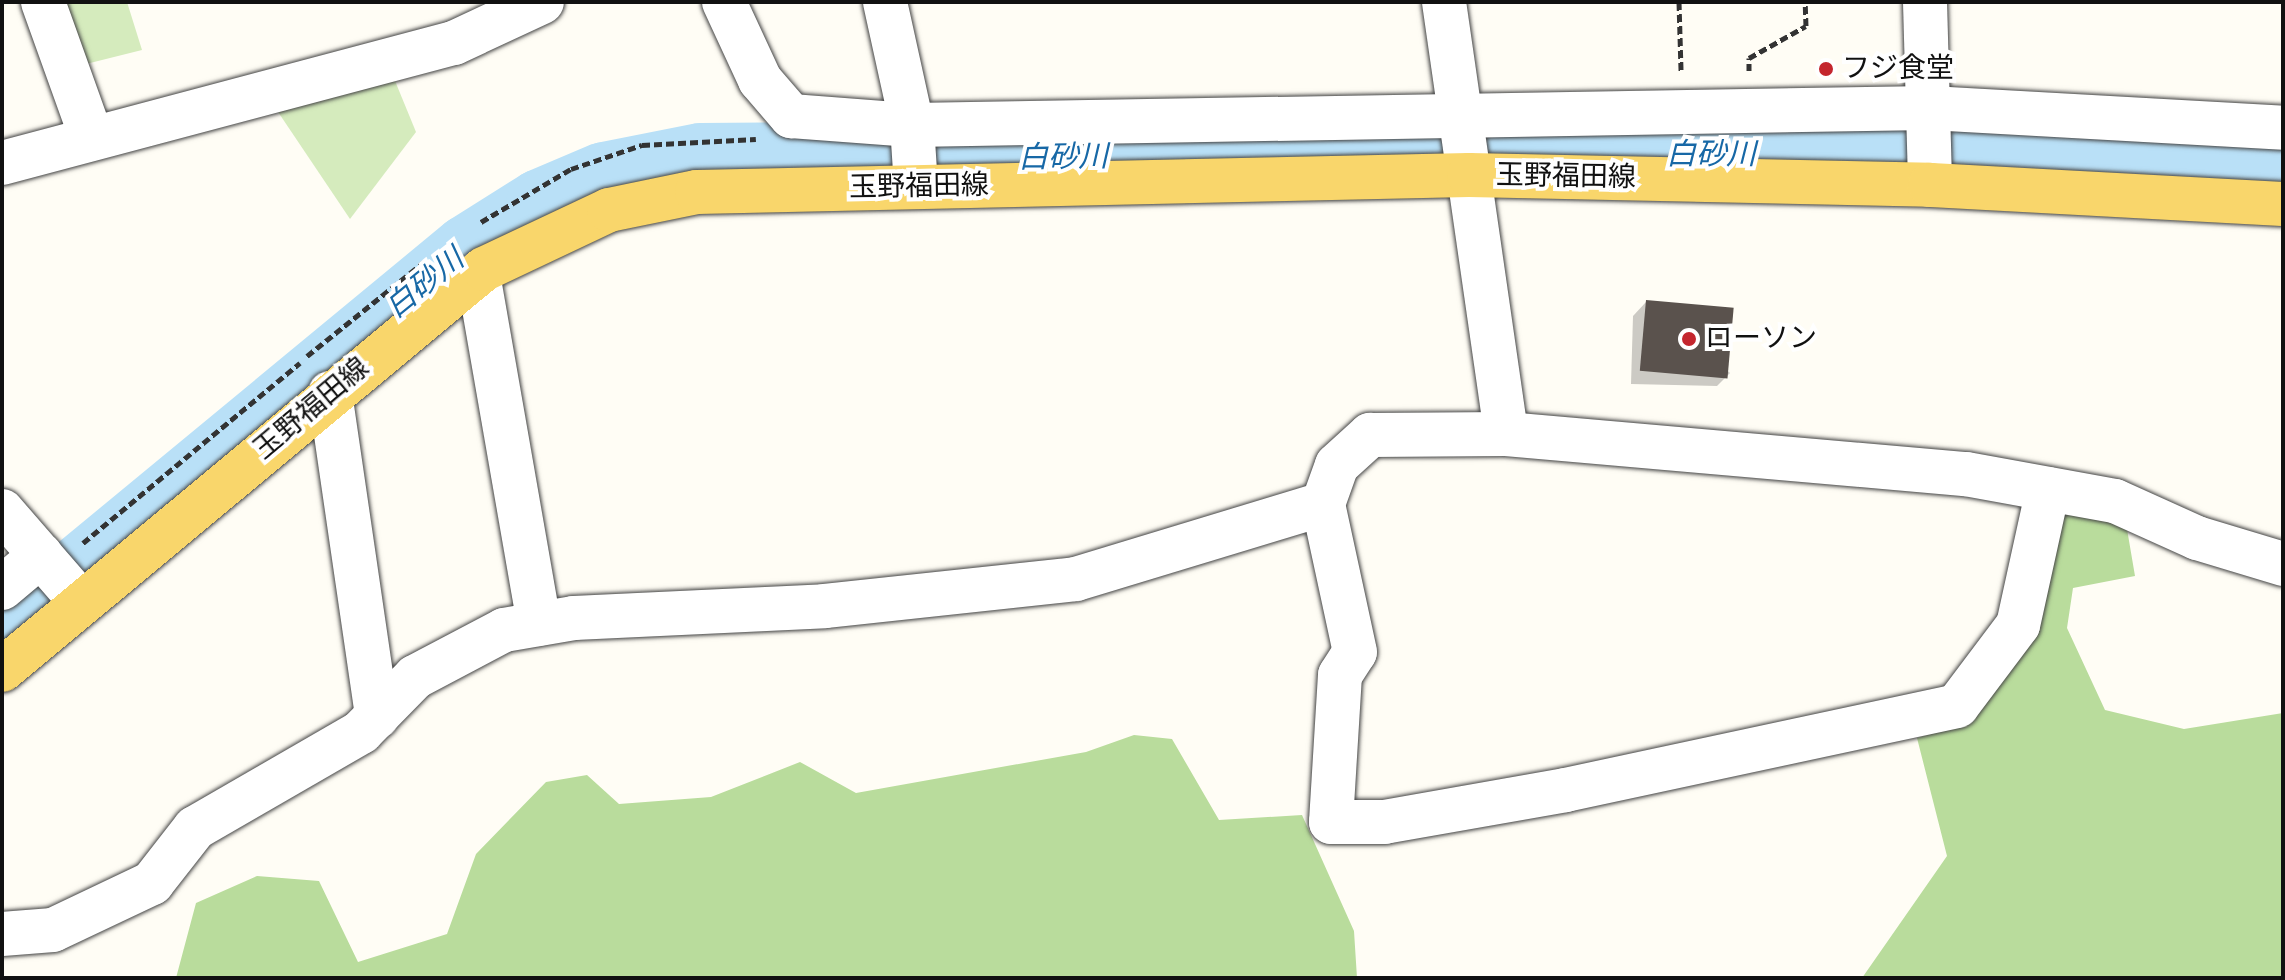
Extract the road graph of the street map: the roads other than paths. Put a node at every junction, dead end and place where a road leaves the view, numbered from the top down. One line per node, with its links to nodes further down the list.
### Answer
1 (43, 2): 9 (street)
2 (542, 2): 9 (street)
3 (724, 2): 11 (street)
4 (885, 2): 11 (street)
5 (1444, 2): 10 (street)
6 (1925, 2): 7 (street)
7 (1930, 117): 8 (street); 10 (street); 13 (street)
8 (2283, 128)
9 (91, 136): 12 (street)
10 (1465, 144): 11 (main road, 玉野福田線); 11 (street); 13 (main road, 玉野福田線); 17 (street)
11 (914, 155): 15 (main road, 玉野福田線)
12 (2, 163)
13 (1929, 178): 14 (main road, 玉野福田線)
14 (2283, 204)
15 (478, 274): 16 (main road, 玉野福田線); 24 (street)
16 (330, 393): 22 (main road, 玉野福田線); 26 (street)
17 (1506, 434): 18 (street); 19 (street)
18 (2048, 489): 19 (street); 21 (street)
19 (1323, 504): 24 (street)
20 (2, 511): 22 (street)
21 (2283, 564)
22 (61, 578): 23 (street); 25 (main road, 玉野福田線)
23 (2, 588)
24 (539, 624): 26 (street)
25 (2, 670)
26 (377, 717): 27 (street)
27 (2, 934)

